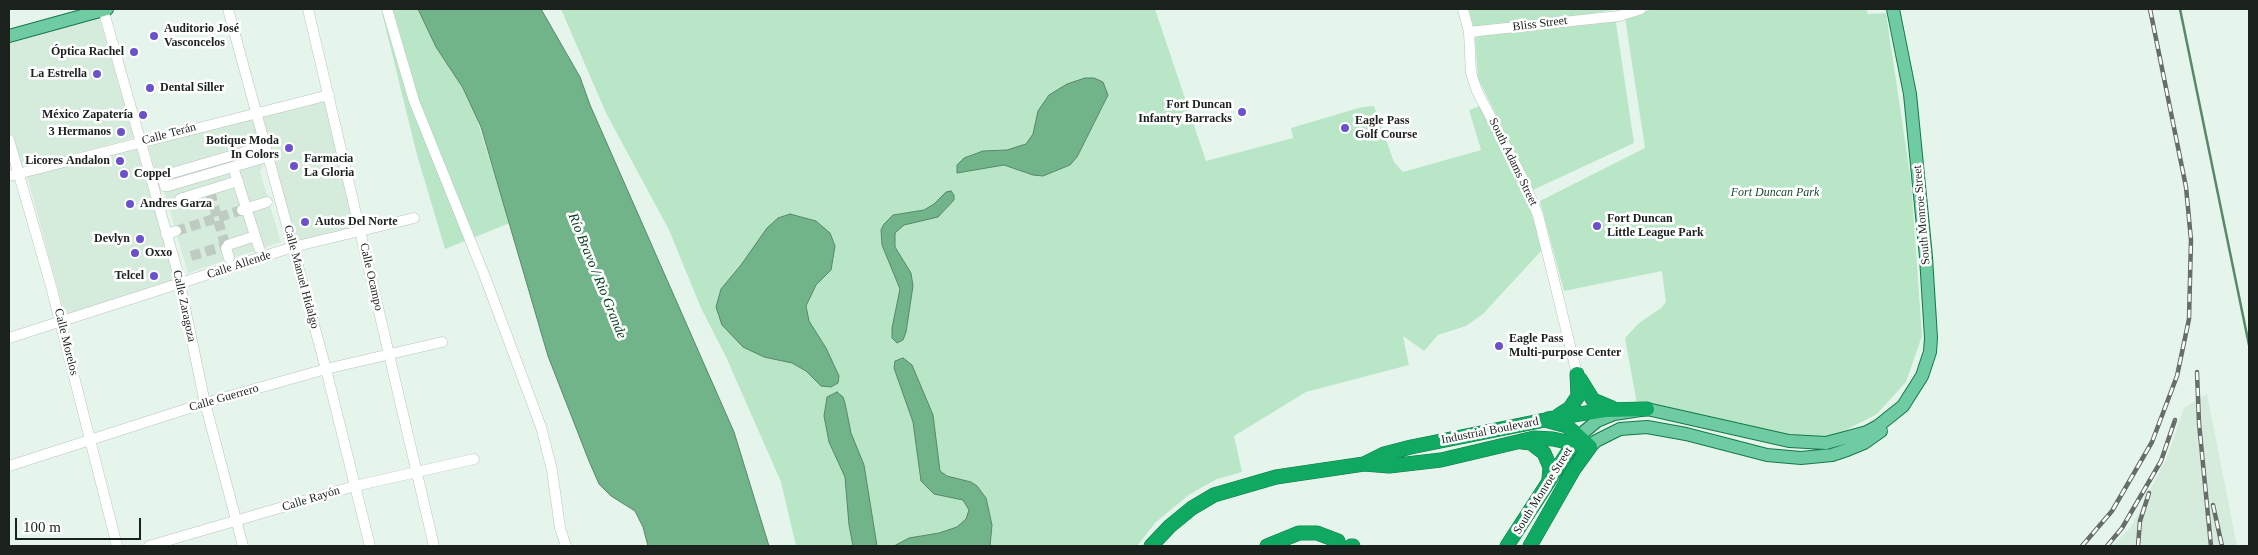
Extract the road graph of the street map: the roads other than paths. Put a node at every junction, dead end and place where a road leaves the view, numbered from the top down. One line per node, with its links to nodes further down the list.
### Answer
1 (228, 9): 11 (street, Calle Manuel Hidalgo)
2 (308, 9): 10 (street, Calle Ocampo)
3 (387, 9): 62 (street)
4 (1464, 9): 8 (street, South Adams Street)
5 (1641, 9): 8 (street, Bliss Street)
6 (1893, 9): 42 (main road, South Monroe Street)
7 (105, 10): 9 (main road); 13 (street, Calle Zaragoza)
8 (1469, 32): 38 (street, South Adams Street)
9 (9, 36)
10 (329, 94): 11 (street, Calle Terán); 27 (street, Calle Ocampo)
11 (255, 112): 13 (street, Calle Terán); 14 (street, Calle Manuel Hidalgo)
12 (9, 140): 16 (street, Calle Morelos)
13 (140, 142): 16 (street, Calle Terán); 20 (street, Calle Zaragoza)
14 (262, 147): 15 (street); 19 (street); 29 (street, Calle Manuel Hidalgo)
15 (233, 167): 17 (street); 21 (street)
16 (20, 173): 18 (street, Calle Terán); 33 (street, Calle Morelos)
17 (205, 175): 19 (street); 22 (street)
18 (9, 176)
19 (162, 176): 20 (street)
20 (150, 179): 32 (street, Calle Zaragoza)
21 (238, 181): 22 (street); 25 (street)
22 (209, 191): 23 (street)
23 (180, 199)
24 (267, 202): 25 (street)
25 (244, 209): 28 (street)
26 (414, 218): 27 (street, Calle Allende)
27 (360, 230): 29 (street, Calle Allende); 36 (street, Calle Ocampo)
28 (255, 236): 30 (street); 31 (street)
29 (293, 247): 32 (street, Calle Allende); 37 (street, Calle Manuel Hidalgo)
30 (259, 248)
31 (228, 250)
32 (179, 285): 33 (street, Calle Allende); 39 (street, Calle Zaragoza)
33 (60, 322): 34 (street, Calle Allende); 45 (street, Calle Morelos)
34 (9, 338)
35 (442, 342): 36 (street, Calle Guerrero)
36 (389, 354): 37 (street, Calle Guerrero); 52 (street, Calle Ocampo)
37 (326, 369): 39 (street, Calle Guerrero); 54 (street, Calle Manuel Hidalgo)
38 (1577, 374): 40 (highway); 43 (highway)
39 (205, 403): 45 (street, Calle Guerrero); 55 (street, Calle Zaragoza)
40 (1616, 409): 41 (highway); 43 (highway)
41 (1647, 409): 42 (main road); 46 (main road)
42 (1894, 413): 48 (main road)
43 (1554, 418): 44 (highway)
44 (1538, 421): 46 (highway, Industrial Boulevard); 50 (highway, Industrial Boulevard)
45 (90, 439): 51 (street, Calle Guerrero); 57 (street, Calle Morelos)
46 (1576, 440): 47 (highway, Industrial Boulevard); 48 (highway, Industrial Boulevard); 53 (highway, South Monroe Street)
47 (1519, 441): 50 (highway, Industrial Boulevard); 53 (highway)
48 (1590, 447): 66 (highway, South Monroe Street)
49 (474, 459): 52 (street, Calle Rayón)
50 (1364, 464): 63 (highway, Industrial Boulevard)
51 (9, 466)
52 (417, 470): 54 (street, Calle Rayón); 61 (street, Calle Ocampo)
53 (1549, 480): 65 (highway, South Monroe Street)
54 (354, 486): 55 (street, Calle Rayón); 60 (street, Calle Manuel Hidalgo)
55 (236, 521): 58 (street, Calle Rayón); 59 (street, Calle Zaragoza)
56 (1338, 541): 64 (highway)
57 (117, 546)
58 (149, 546)
59 (243, 546)
60 (370, 546)
61 (434, 546)
62 (566, 546)
63 (1152, 546)
64 (1268, 546)
65 (1507, 546)
66 (1530, 546)

